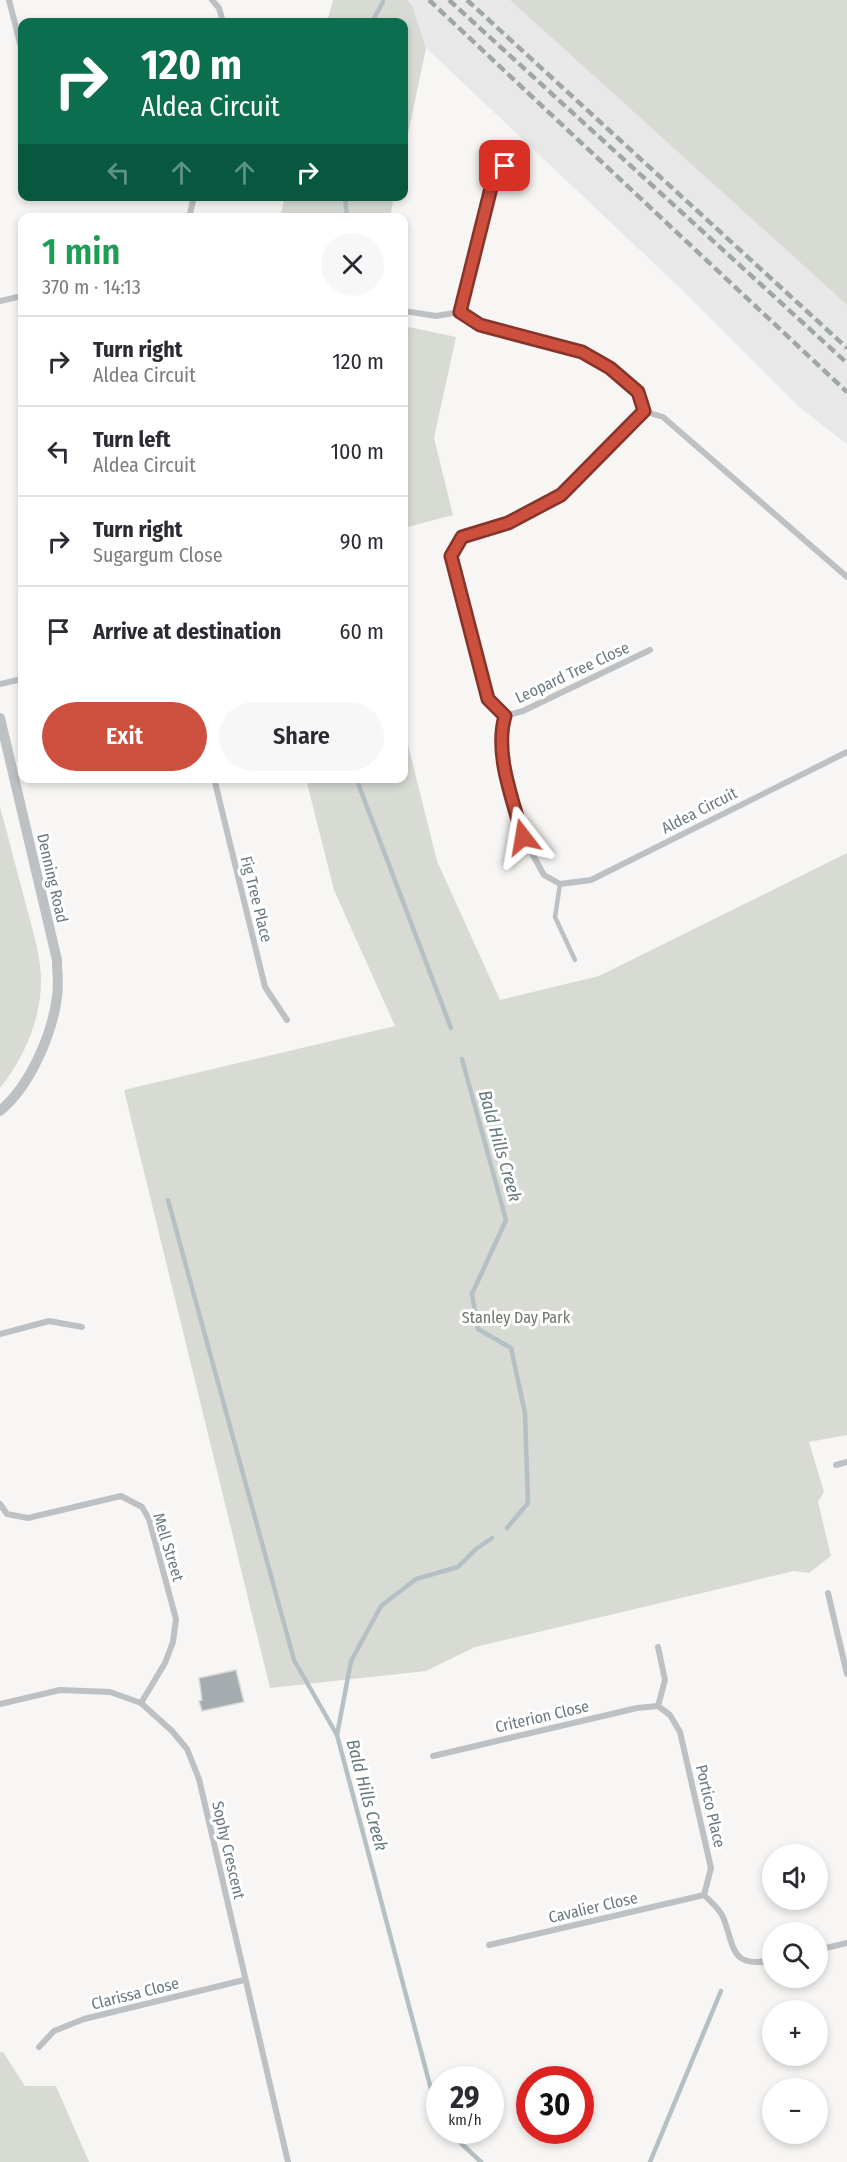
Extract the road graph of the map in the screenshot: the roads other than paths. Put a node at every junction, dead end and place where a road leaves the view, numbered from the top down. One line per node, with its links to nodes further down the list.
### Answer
1 (9, 0): 4 (street)
2 (212, 0): 3 (street)
3 (222, 18)
4 (18, 35)
5 (505, 166): 9 (street)
6 (18, 297): 7 (street)
7 (0, 301)
8 (408, 312): 9 (street)
9 (460, 312): 10 (street)
10 (644, 411): 11 (street); 15 (street)
11 (847, 578)
12 (650, 650): 15 (street, Leopard Tree Close)
13 (18, 680): 14 (street)
14 (0, 684)
15 (505, 716): 19 (street)
16 (0, 717): 22 (street, Denning Road)
17 (847, 752): 19 (street, Aldea Circuit)
18 (215, 783): 21 (street, Fig Tree Place)
19 (560, 884): 20 (lane)
20 (575, 960)
21 (287, 1020)
22 (0, 1111)
23 (82, 1327): 24 (street)
24 (0, 1334)
25 (847, 1462): 26 (street)
26 (836, 1465)
27 (0, 1504): 31 (street, Mell Street)
28 (828, 1593): 30 (street)
29 (658, 1647): 33 (street)
30 (847, 1674)
31 (141, 1703): 32 (street, Sophy Crescent); 40 (street, Sophy Crescent)
32 (0, 1704)
33 (658, 1706): 34 (street, Criterion Close); 35 (street, Portico Place)
34 (433, 1756)
35 (704, 1895): 37 (street, Cavalier Close); 39 (street)
36 (847, 1943): 38 (street)
37 (489, 1945)
38 (828, 1948)
39 (762, 1961)
40 (244, 1980): 41 (street, Clarissa Close); 42 (street, Sophy Crescent)
41 (39, 2048)
42 (288, 2162)

